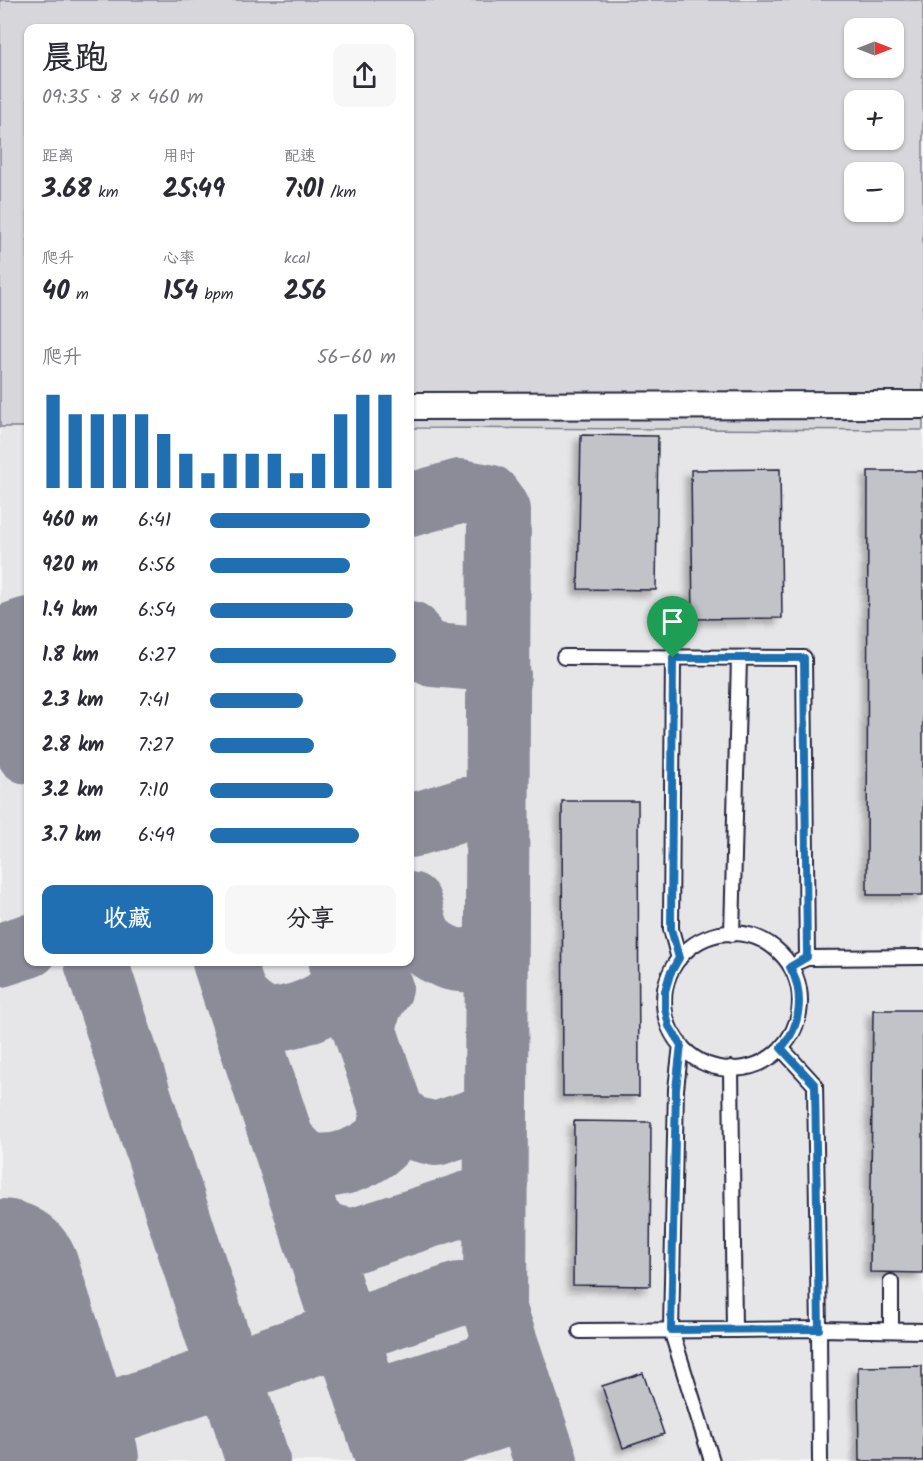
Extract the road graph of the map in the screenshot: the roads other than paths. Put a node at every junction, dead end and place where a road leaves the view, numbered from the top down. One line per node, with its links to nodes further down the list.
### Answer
1 (923, 405): 2 (street)
2 (414, 406)
3 (564, 657): 4 (lane)
4 (673, 658): 5 (lane); 9 (lane)
5 (739, 658): 6 (lane); 7 (lane)
6 (732, 934): 9 (lane); 10 (lane)
7 (807, 957): 8 (lane); 10 (lane)
8 (923, 957)
9 (679, 958): 11 (lane)
10 (790, 967): 12 (lane)
11 (681, 1045): 13 (lane); 16 (lane)
12 (781, 1048): 13 (lane); 15 (lane)
13 (731, 1068): 17 (lane)
14 (891, 1282): 18 (lane)
15 (819, 1329): 17 (lane); 18 (lane); 22 (lane)
16 (671, 1330): 17 (lane); 19 (lane); 21 (lane)
17 (734, 1330)
18 (891, 1330): 20 (lane)
19 (580, 1331)
20 (923, 1331)
21 (712, 1461)
22 (820, 1461)

